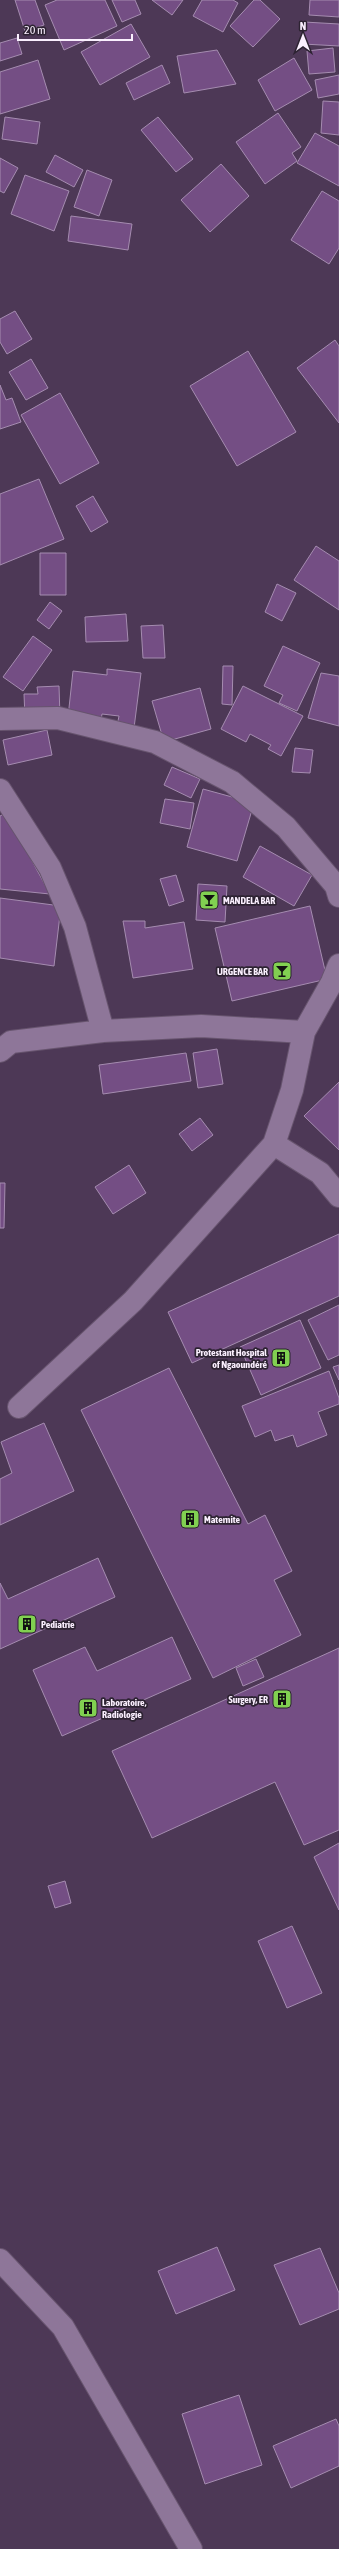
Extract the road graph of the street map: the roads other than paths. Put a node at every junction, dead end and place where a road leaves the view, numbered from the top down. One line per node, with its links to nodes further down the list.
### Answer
1 (0, 719): 3 (street)
2 (0, 790): 5 (street)
3 (339, 896)
4 (339, 965): 6 (street)
5 (103, 1031): 6 (street); 7 (street)
6 (304, 1032): 8 (street)
7 (0, 1051)
8 (274, 1144): 9 (street); 10 (street)
9 (339, 1196)
10 (19, 1408)
11 (0, 2260): 12 (street)
12 (191, 2549)

